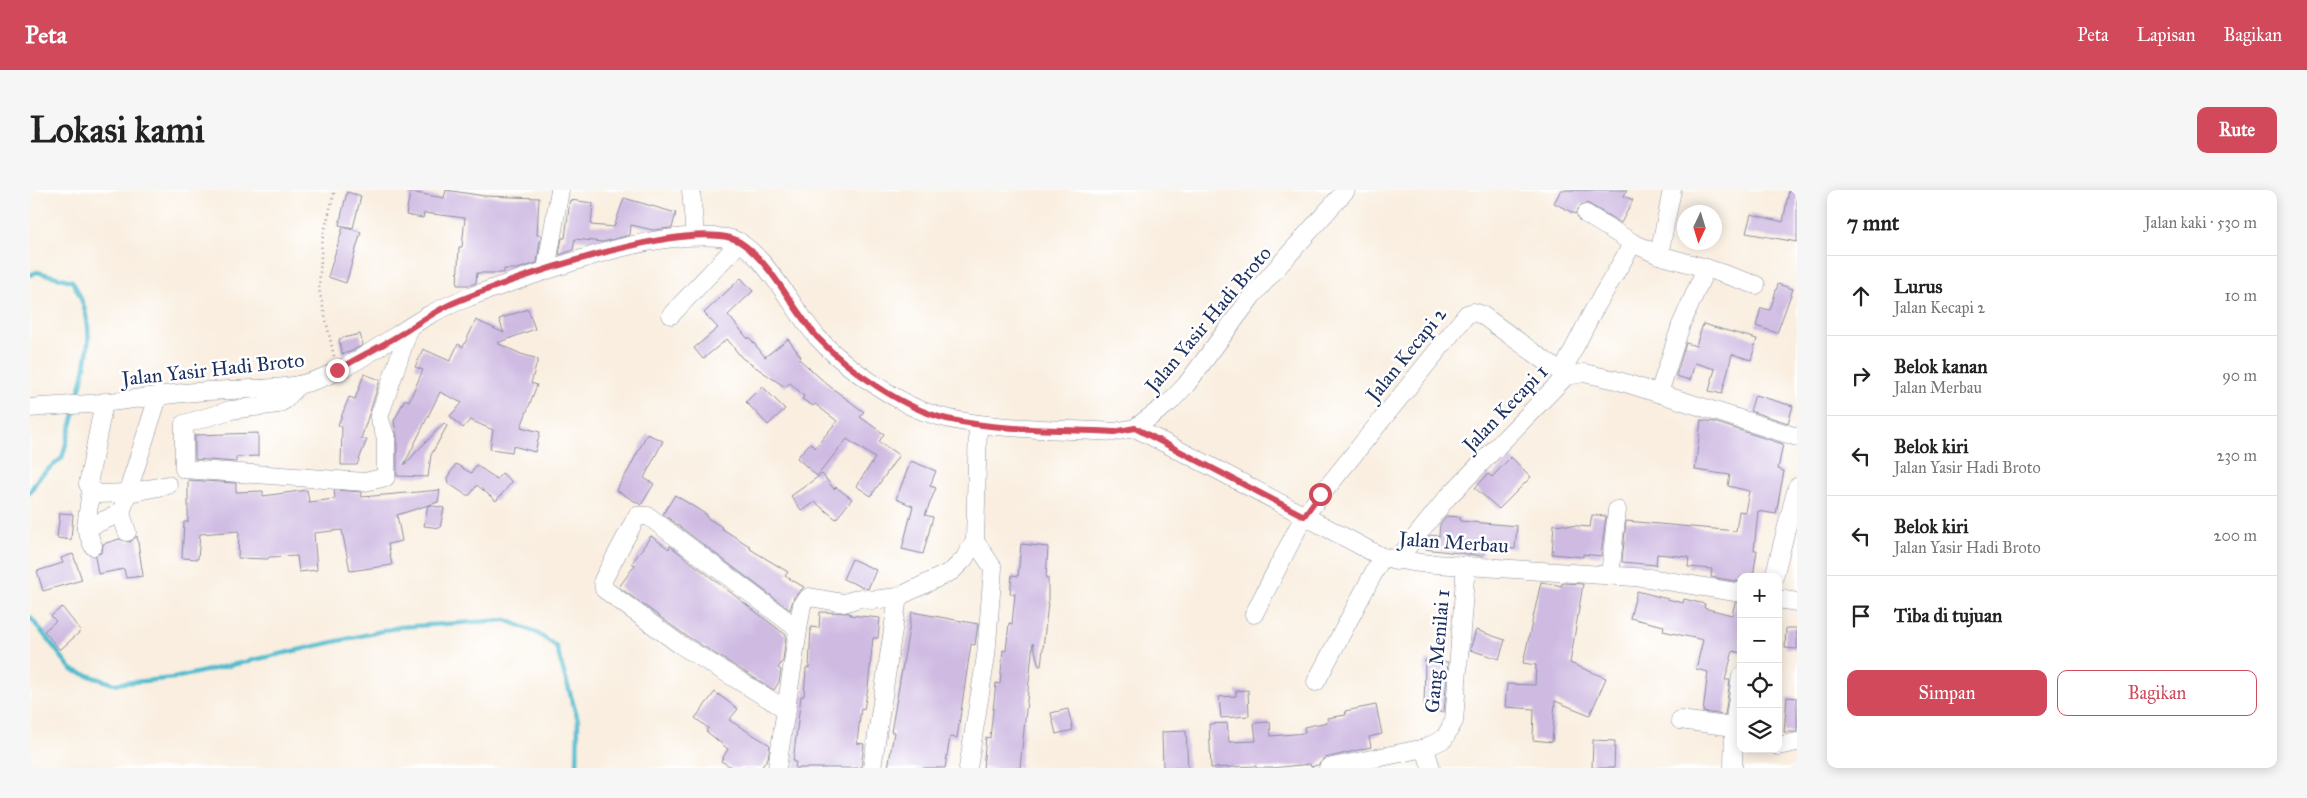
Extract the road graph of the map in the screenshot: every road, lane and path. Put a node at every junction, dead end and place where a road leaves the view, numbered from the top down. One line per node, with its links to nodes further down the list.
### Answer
1 (335, 190): 16 (path)
2 (560, 190): 12 (street)
3 (691, 190): 7 (street)
4 (1346, 190): 24 (street, Jalan Yasir Hadi Broto)
5 (1672, 190): 10 (street)
6 (1586, 214): 9 (street)
7 (695, 236): 8 (street, Jalan Yasir Hadi Broto); 12 (street, Jalan Yasir Hadi Broto)
8 (740, 242): 14 (street); 23 (street, Jalan Yasir Hadi Broto)
9 (1634, 243): 10 (street); 17 (street)
10 (1659, 255): 11 (street)
11 (1706, 268): 13 (street); 19 (street)
12 (546, 270): 15 (street, Jalan Yasir Hadi Broto)
13 (1756, 285)
14 (671, 315)
15 (409, 329): 16 (street, Jalan Yasir Hadi Broto); 18 (street)
16 (337, 370): 18 (street, Jalan Yasir Hadi Broto)
17 (1564, 374): 19 (street, Jalan Kecapi 1); 32 (street, Jalan Kecapi 2); 37 (street, Jalan Kecapi 1)
18 (298, 385): 20 (street, Jalan Yasir Hadi Broto)
19 (1659, 393): 25 (street, Jalan Kecapi 1)
20 (159, 394): 21 (street, Jalan Yasir Hadi Broto); 29 (street)
21 (104, 402): 22 (street, Jalan Yasir Hadi Broto); 28 (street)
22 (30, 408)
23 (978, 424): 24 (street, Jalan Yasir Hadi Broto); 35 (street)
24 (1135, 428): 32 (street, Jalan Merbau)
25 (1797, 437)
26 (168, 485): 29 (street)
27 (1797, 487): 39 (street)
28 (91, 489): 29 (street); 33 (street)
29 (128, 493): 31 (street)
30 (1617, 510): 40 (street)
31 (121, 513): 33 (street); 34 (street)
32 (1304, 516): 37 (street, Jalan Merbau); 45 (street)
33 (86, 528): 36 (street)
34 (127, 532)
35 (975, 541): 42 (street); 59 (street)
36 (93, 546)
37 (1389, 559): 38 (street, Jalan Merbau); 47 (street, Jalan Kecapi 1)
38 (1466, 565): 40 (street, Jalan Merbau); 55 (street, Gang Menilai 1)
39 (1775, 573)
40 (1610, 575): 41 (street, Jalan Merbau)
41 (1737, 592)
42 (898, 597): 46 (street); 58 (street)
43 (1782, 600): 44 (street)
44 (1797, 602)
45 (1254, 614)
46 (798, 629): 49 (street); 49 (street)
47 (1316, 682)
48 (1737, 705): 51 (street)
49 (788, 710): 57 (street)
50 (1680, 720): 51 (street)
51 (1734, 727): 52 (street)
52 (1737, 742)
53 (1797, 742): 54 (street)
54 (1782, 745)
55 (1425, 748): 60 (street, Gang Menilai 1); 61 (street)
56 (1737, 751): 62 (street)
57 (777, 768)
58 (872, 768)
59 (968, 768)
60 (1328, 768)
61 (1431, 768)
62 (1733, 768)

